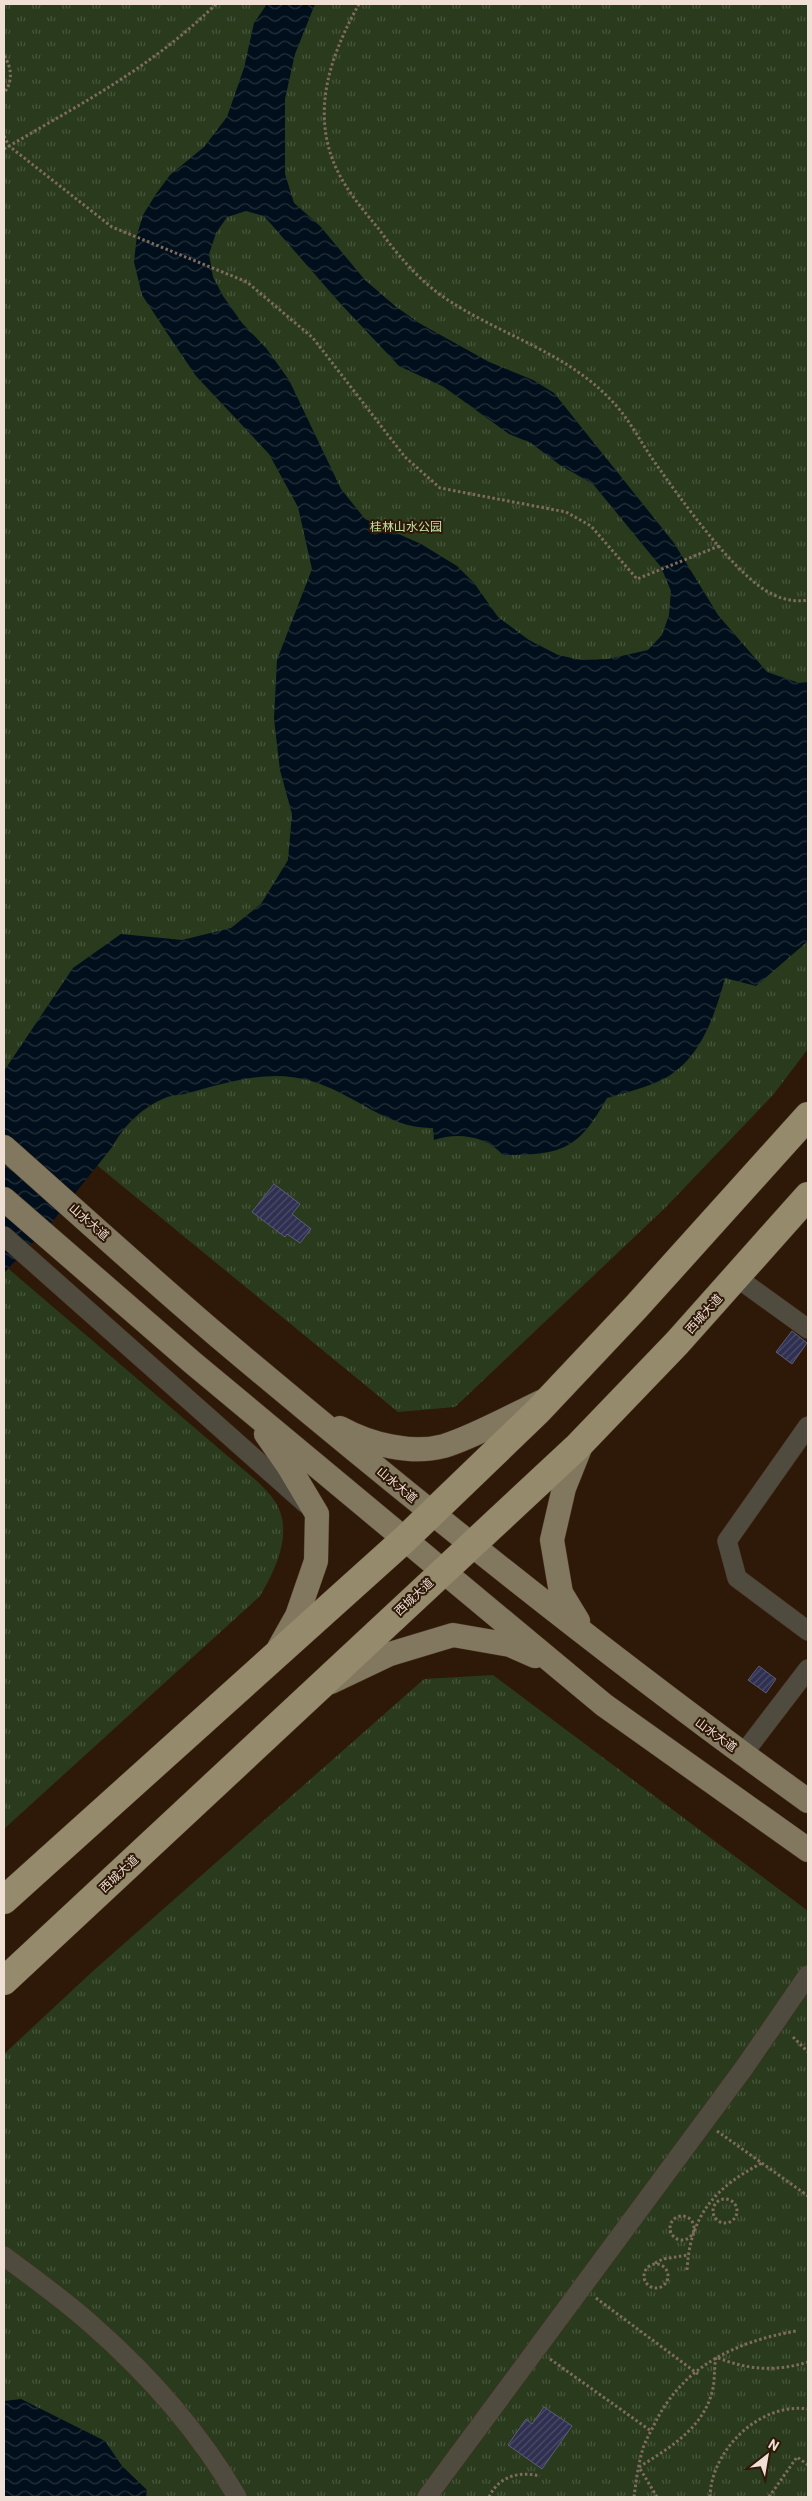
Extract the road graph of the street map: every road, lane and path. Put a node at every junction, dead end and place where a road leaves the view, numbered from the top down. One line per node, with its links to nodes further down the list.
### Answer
1 (216, 4): 6 (path)
2 (359, 4): 8 (path)
3 (4, 56): 4 (path)
4 (4, 93)
5 (4, 136): 6 (path)
6 (9, 146): 7 (path); 8 (path)
7 (4, 149)
8 (719, 546): 9 (path)
9 (808, 600)
10 (808, 1116): 17 (highway)
11 (4, 1147): 18 (main road, 山水大道)
12 (808, 1196): 15 (highway, 西城大道)
13 (4, 1199): 19 (main road)
14 (4, 1236): 23 (street)
15 (736, 1277): 16 (street); 21 (highway, 西城大道)
16 (808, 1329)
17 (551, 1397): 18 (main road); 22 (highway)
18 (303, 1406): 22 (main road, 山水大道)
19 (247, 1408): 23 (main road); 24 (main road)
20 (808, 1426): 27 (street)
21 (583, 1440): 25 (highway, 西城大道); 28 (main road)
22 (432, 1513): 24 (highway); 25 (main road, 山水大道)
23 (317, 1514): 29 (main road)
24 (405, 1539): 26 (main road); 29 (highway)
25 (471, 1544): 26 (highway, 西城大道); 28 (main road, 山水大道)
26 (442, 1571): 30 (main road); 32 (highway, 西城大道)
27 (808, 1631)
28 (585, 1634): 33 (main road, 山水大道)
29 (274, 1656): 36 (highway)
30 (560, 1668): 32 (main road); 35 (main road)
31 (808, 1668): 33 (street)
32 (318, 1688): 38 (highway, 西城大道)
33 (742, 1754): 34 (main road, 山水大道)
34 (808, 1802)
35 (808, 1850)
36 (4, 1900)
37 (808, 1975): 41 (street)
38 (4, 1981)
39 (793, 2037): 40 (path)
40 (808, 2052)
41 (704, 2122): 42 (path); 52 (street)
42 (762, 2163): 43 (path); 44 (path)
43 (808, 2196)
44 (710, 2201): 45 (path); 46 (path)
45 (715, 2204): 45 (path)
46 (693, 2233): 46 (path); 47 (path)
47 (688, 2255): 49 (path); 51 (path)
48 (4, 2256): 64 (street)
49 (654, 2264): 49 (path)
50 (4, 2266): 63 (street)
51 (687, 2270)
52 (582, 2287): 54 (street); 57 (path)
53 (796, 2331): 55 (path)
54 (536, 2349): 59 (path); 65 (street)
55 (716, 2357): 56 (path); 57 (path); 61 (path)
56 (808, 2362)
57 (696, 2373): 59 (path)
58 (808, 2409): 69 (path)
59 (651, 2431): 61 (path)
60 (808, 2465): 70 (path)
61 (639, 2467): 67 (path); 68 (path)
62 (540, 2476): 66 (path)
63 (226, 2497)
64 (237, 2497)
65 (427, 2497)
66 (489, 2497)
67 (634, 2497)
68 (657, 2497)
69 (710, 2497)
70 (769, 2497)

